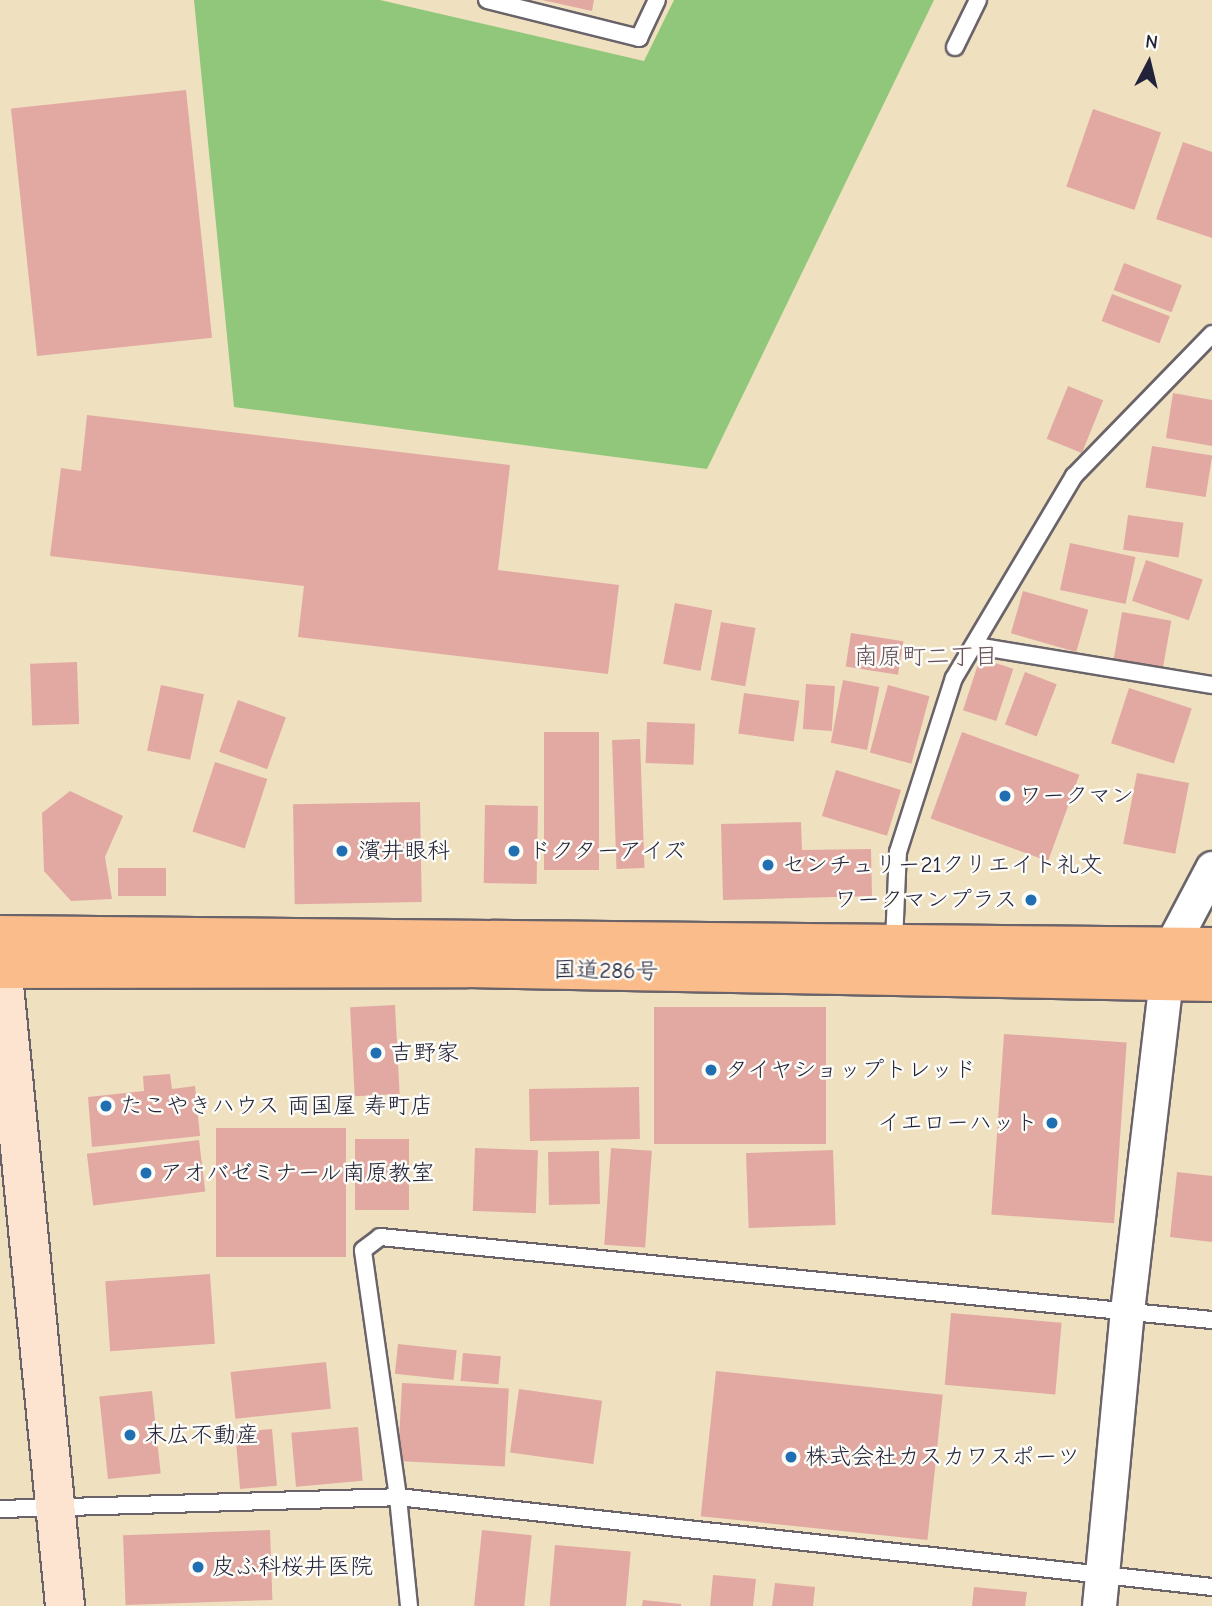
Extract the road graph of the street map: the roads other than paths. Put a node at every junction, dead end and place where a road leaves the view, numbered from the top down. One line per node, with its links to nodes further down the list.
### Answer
1 (487, 0): 4 (lane)
2 (657, 0): 4 (lane)
3 (978, 0): 5 (lane)
4 (511, 3)
5 (955, 47)
6 (1212, 334): 7 (lane)
7 (976, 646): 8 (lane); 10 (lane)
8 (1212, 685)
9 (1212, 868): 13 (street)
10 (894, 942): 12 (highway, 国道286号); 13 (highway, 国道286号)
11 (1212, 947): 13 (highway, 国道286号)
12 (0, 954): 13 (highway, 国道286号); 18 (street)
13 (1169, 962): 14 (highway, 国道286号); 15 (street)
14 (1212, 982)
15 (1127, 1311): 16 (lane); 17 (lane); 21 (street)
16 (1212, 1320)
17 (398, 1497): 18 (lane); 21 (lane); 23 (lane)
18 (55, 1508): 19 (lane); 22 (street)
19 (0, 1509)
20 (1212, 1587): 21 (lane)
21 (1101, 1591)
22 (65, 1606)
23 (408, 1606)

